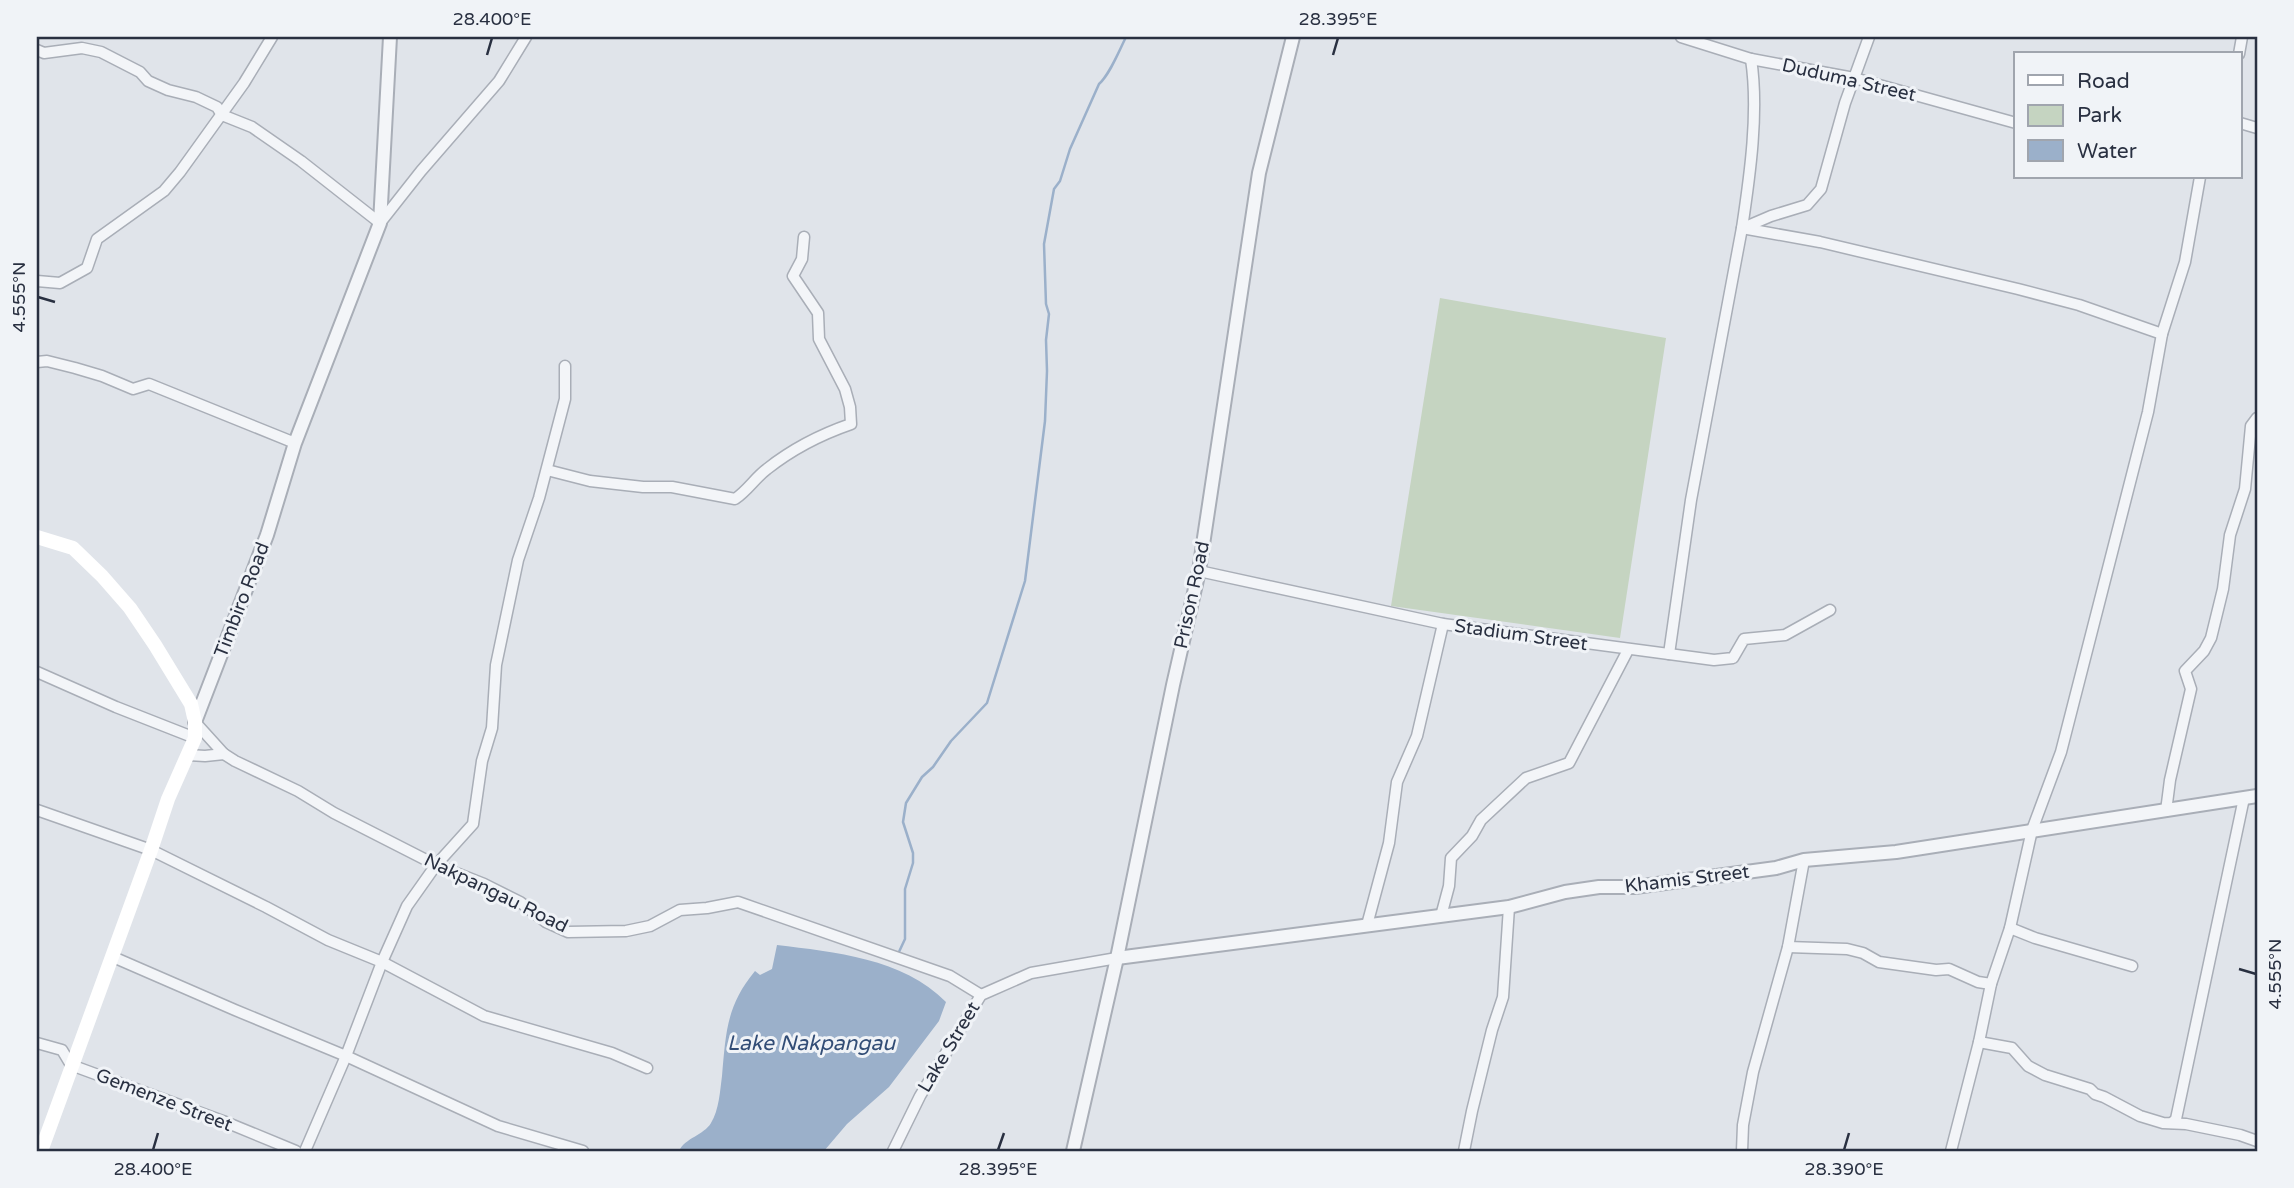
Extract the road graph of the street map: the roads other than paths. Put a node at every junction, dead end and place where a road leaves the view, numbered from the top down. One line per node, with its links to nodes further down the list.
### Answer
1 (272, 37): 10 (street)
2 (390, 37): 13 (street, Timbiro Road)
3 (526, 37): 13 (street)
4 (1293, 37): 24 (street, Prison Road)
5 (1681, 37): 8 (street, Duduma Street)
6 (1869, 37): 9 (street)
7 (37, 50): 10 (street)
8 (1751, 58): 9 (street, Duduma Street); 14 (street)
9 (1854, 78): 11 (street, Duduma Street); 14 (street)
10 (222, 115): 13 (street); 16 (street)
11 (2014, 122)
12 (2199, 178): 17 (street)
13 (380, 223): 21 (street, Timbiro Road)
14 (1742, 228): 17 (street); 28 (street)
15 (804, 237): 22 (street)
16 (37, 281)
17 (2162, 334): 38 (street)
18 (37, 362): 21 (street)
19 (565, 366): 22 (street)
20 (2257, 418): 37 (street)
21 (295, 443): 30 (street, Timbiro Road)
22 (547, 470): 41 (street)
23 (37, 537): 30 (main road)
24 (1199, 571): 26 (street, Stadium Street); 48 (street, Prison Road)
25 (1830, 610): 28 (street, Stadium Street)
26 (1443, 624): 27 (street, Stadium Street); 44 (street)
27 (1628, 650): 28 (street, Stadium Street); 43 (street)
28 (1669, 654)
29 (37, 672): 31 (street)
30 (195, 722): 31 (main road, Timbiro Road); 32 (street, Nakpangau Road)
31 (195, 738): 33 (main road, Timbiro Road)
32 (224, 754): 33 (street, Nakpangau Road); 41 (street, Nakpangau Road)
33 (188, 755): 39 (main road, Timbiro Road)
34 (2257, 796): 35 (street, Khamis Street)
35 (2244, 798): 37 (street, Khamis Street); 58 (street)
36 (37, 810): 39 (street)
37 (2166, 811): 38 (street, Khamis Street)
38 (2032, 830): 40 (street, Khamis Street); 45 (street)
39 (151, 850): 47 (main road, Timbiro Road); 49 (street)
40 (1804, 860): 42 (street, Khamis Street); 46 (street)
41 (436, 865): 49 (street); 52 (street, Nakpangau Road)
42 (1509, 907): 43 (street, Khamis Street); 66 (street)
43 (1441, 916): 44 (street, Khamis Street)
44 (1367, 925): 48 (street, Khamis Street)
45 (2010, 928): 50 (street); 51 (street)
46 (1788, 947): 51 (street); 67 (street)
47 (113, 957): 55 (street); 56 (main road, Timbiro Road)
48 (1117, 958): 52 (street, Lake Street); 65 (street, Prison Road)
49 (382, 961): 55 (street); 57 (street)
50 (2132, 966)
51 (1991, 984): 53 (street)
52 (981, 995): 64 (street, Lake Street)
53 (1979, 1042): 58 (street); 68 (street)
54 (37, 1043): 56 (street, Gemenze Street)
55 (346, 1056): 62 (street); 63 (street)
56 (71, 1065): 60 (main road, Timbiro Road); 61 (street, Gemenze Street)
57 (648, 1068)
58 (2172, 1124): 59 (street)
59 (2257, 1141)
60 (41, 1151)
61 (296, 1151)
62 (305, 1151)
63 (583, 1151)
64 (893, 1151)
65 (1073, 1151)
66 (1464, 1151)
67 (1742, 1151)
68 (1951, 1151)

